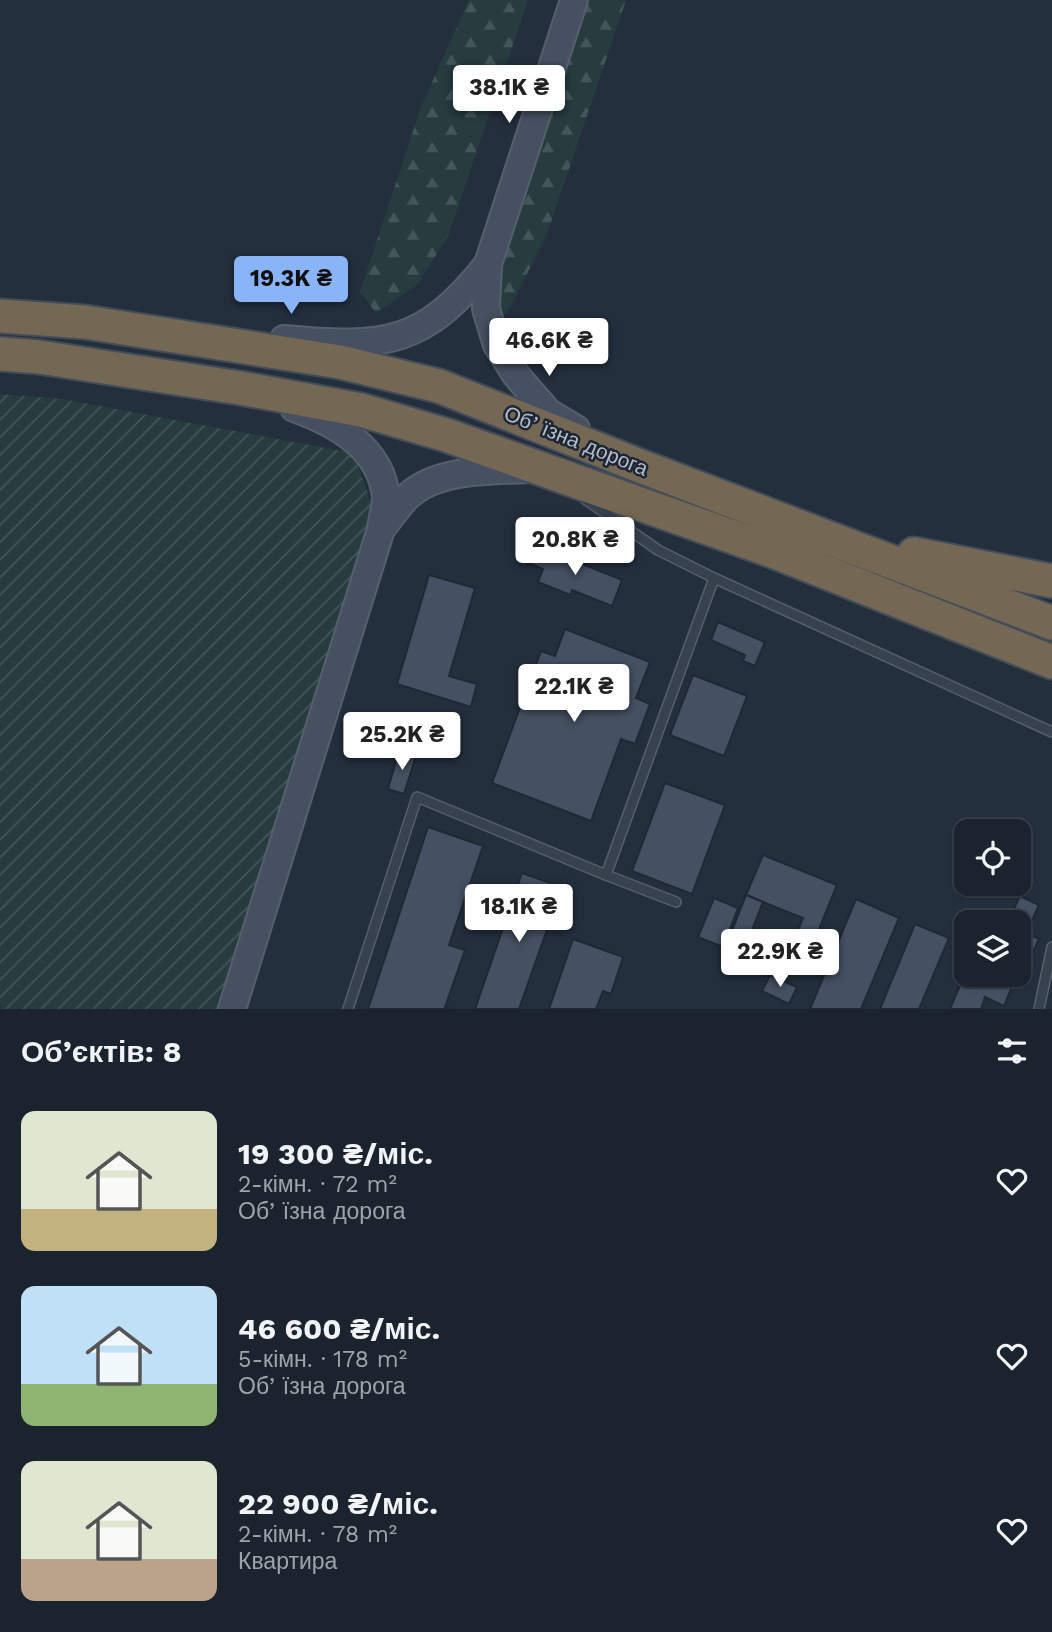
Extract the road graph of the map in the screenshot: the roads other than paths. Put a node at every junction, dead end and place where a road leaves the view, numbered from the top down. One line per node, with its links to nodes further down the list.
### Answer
1 (574, 0): 2 (main road)
2 (488, 264): 4 (main road); 7 (main road)
3 (0, 316): 4 (highway, Обʼїзна дорога)
4 (85, 322): 7 (highway, Обʼїзна дорога)
5 (0, 357): 6 (highway, Обʼїзна дорога)
6 (240, 388): 8 (highway, Обʼїзна дорога); 9 (main road)
7 (640, 466): 10 (highway, Обʼїзна дорога)
8 (540, 469): 9 (main road); 11 (lane); 14 (highway, Обʼїзна дорога)
9 (381, 529): 19 (main road)
10 (840, 541): 12 (highway); 13 (highway, Обʼїзна дорога)
11 (714, 578): 15 (lane); 16 (lane)
12 (1052, 581)
13 (1052, 623)
14 (1052, 662)
15 (1052, 732)
16 (606, 875): 17 (lane); 20 (lane)
17 (676, 902)
18 (1052, 947): 21 (lane)
19 (232, 1009)
20 (348, 1009)
21 (1039, 1009)

